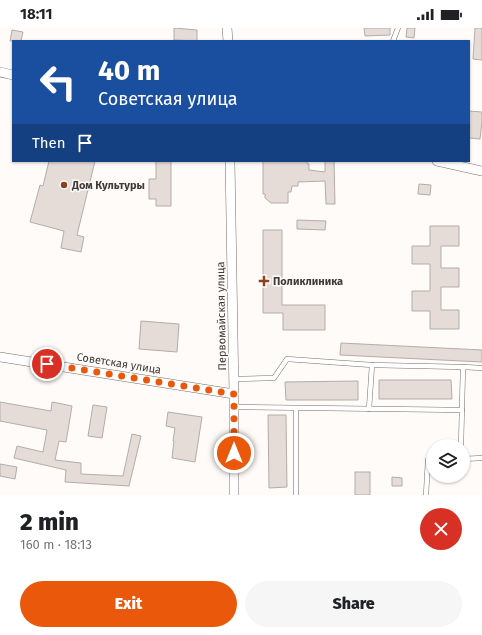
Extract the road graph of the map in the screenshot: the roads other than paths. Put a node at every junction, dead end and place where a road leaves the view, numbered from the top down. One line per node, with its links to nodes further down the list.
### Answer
1 (227, 28): 3 (street)
2 (398, 28): 4 (lane)
3 (228, 40)
4 (393, 40)
5 (0, 72): 6 (street)
6 (12, 75)
7 (230, 162): 14 (street, Первомайская улица)
8 (442, 162): 9 (street)
9 (482, 171)
10 (0, 357): 15 (street, Советская улица)
11 (372, 364): 12 (lane); 14 (lane); 18 (lane)
12 (463, 366): 13 (lane); 19 (lane)
13 (482, 368)
14 (234, 379): 15 (street, Первомайская улица)
15 (234, 394): 16 (street, Первомайская улица)
16 (234, 406): 17 (lane); 24 (street, Первомайская улица)
17 (296, 408): 18 (lane); 25 (lane)
18 (369, 409): 19 (lane)
19 (462, 410): 20 (lane)
20 (461, 439)
21 (482, 458): 22 (lane)
22 (470, 459)
23 (427, 483): 26 (lane)
24 (234, 495)
25 (296, 495)
26 (426, 495)

